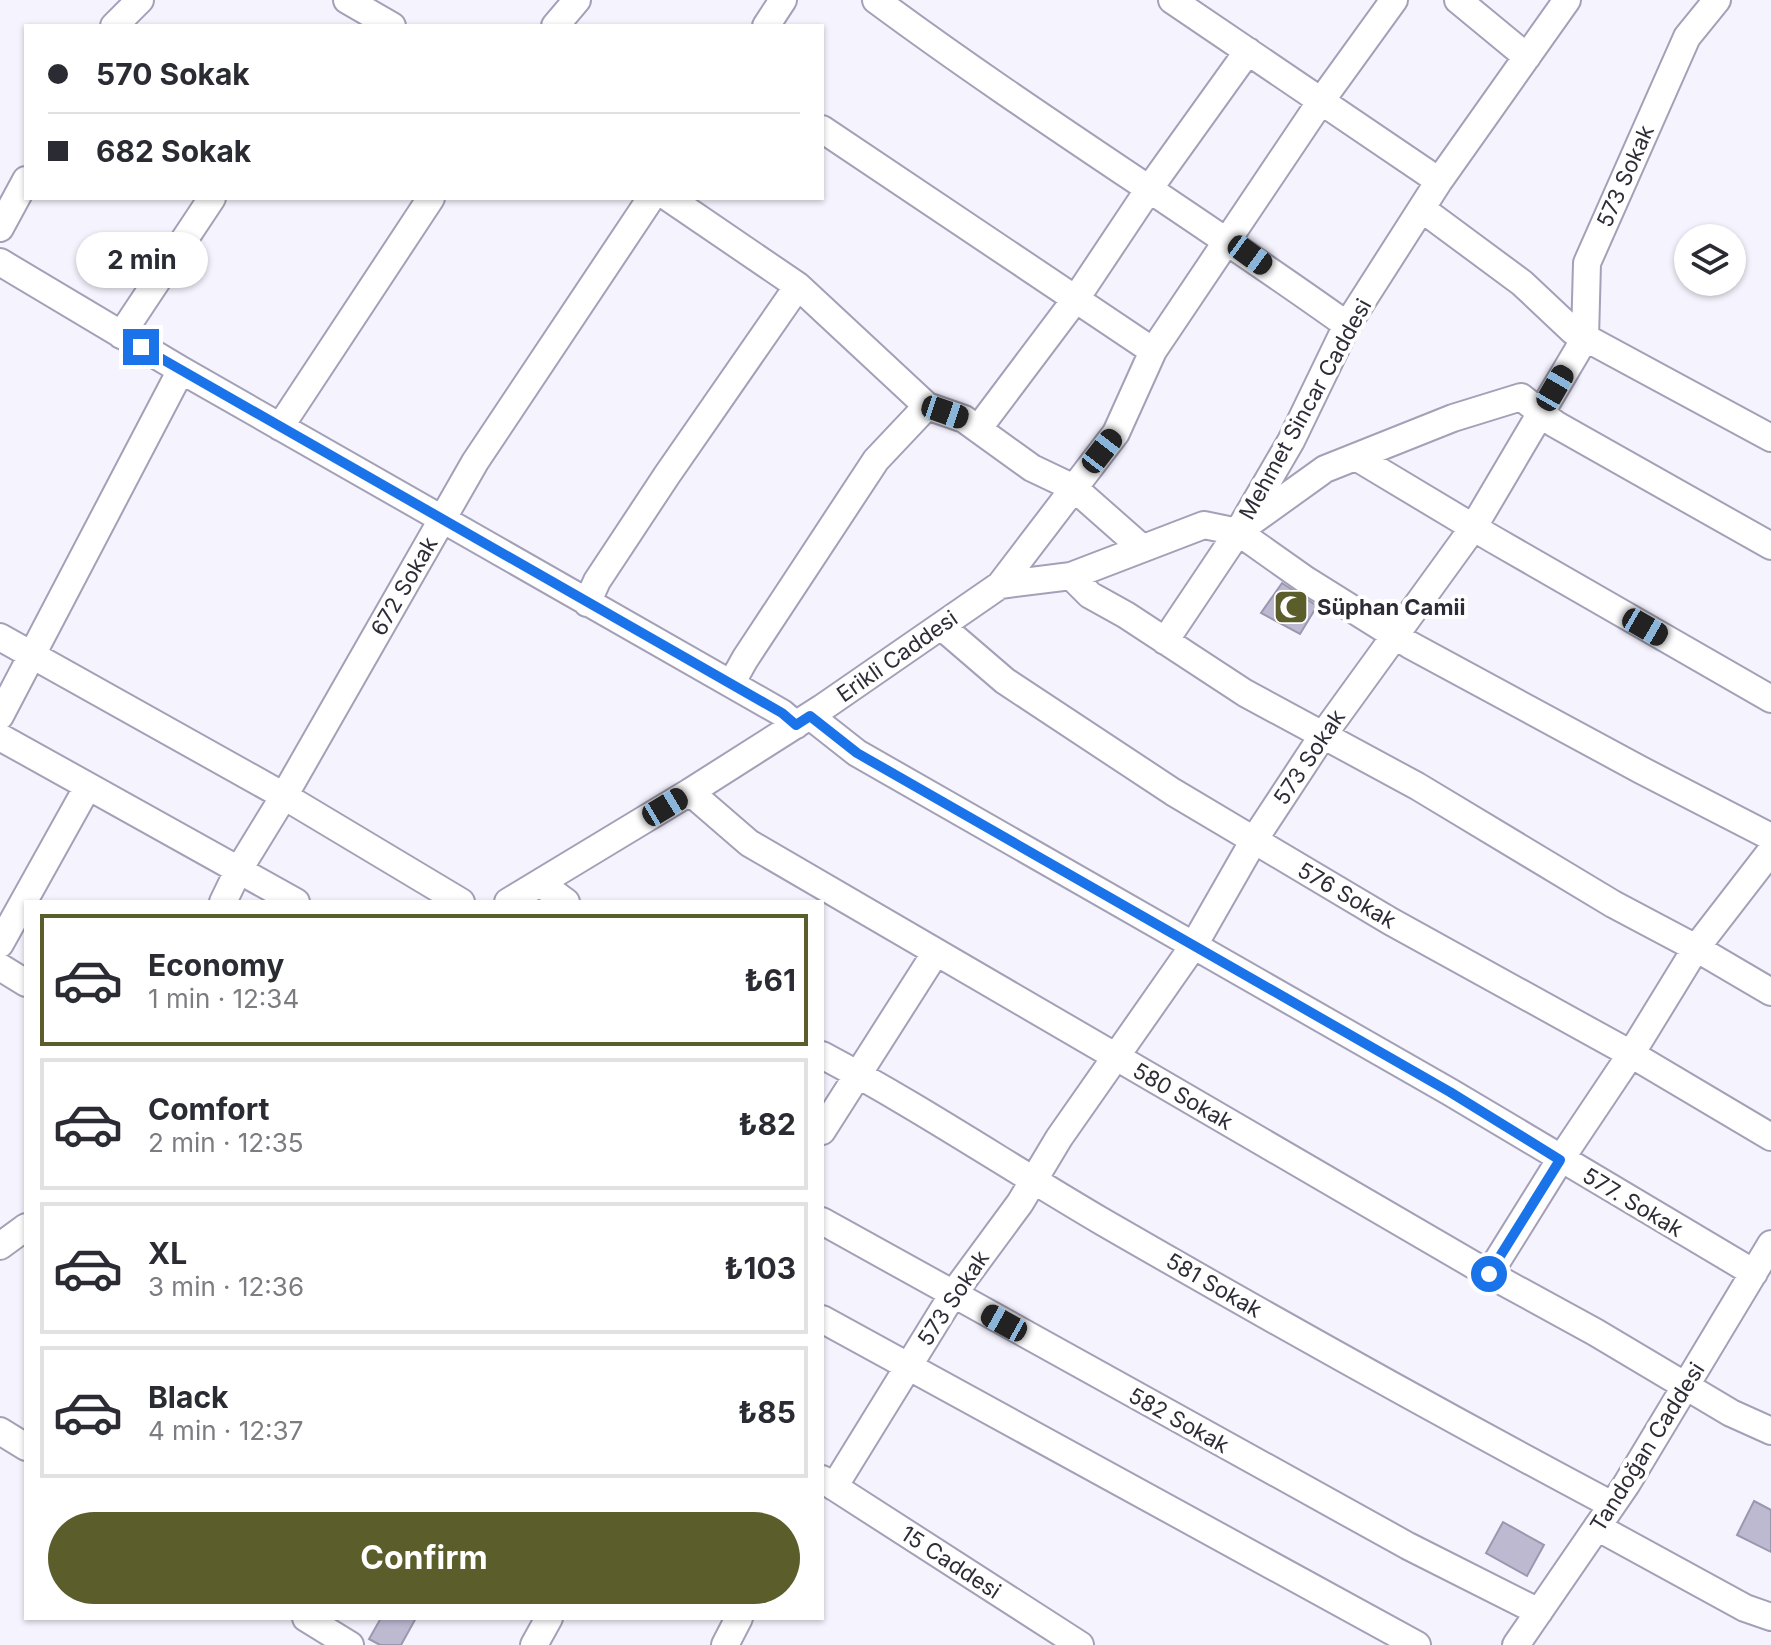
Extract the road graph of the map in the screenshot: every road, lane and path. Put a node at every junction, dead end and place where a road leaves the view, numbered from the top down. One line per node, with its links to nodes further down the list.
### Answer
1 (140, 0): 12 (street)
2 (347, 0): 11 (street)
3 (577, 0): 13 (street)
4 (783, 0): 14 (street)
5 (876, 0): 21 (street)
6 (1172, 0): 15 (street)
7 (1394, 0): 17 (street)
8 (1458, 0): 16 (street)
9 (1567, 0): 16 (street, Mehmet Sincar Caddesi)
10 (1717, 0): 34 (street, 573 Sokak)
11 (377, 17)
12 (116, 24)
13 (557, 24)
14 (767, 24)
15 (1248, 51): 17 (street); 21 (street)
16 (1527, 57): 19 (street, Mehmet Sincar Caddesi)
17 (1321, 101): 19 (street); 28 (street)
18 (824, 130): 31 (street)
19 (1439, 181): 26 (street, Mehmet Sincar Caddesi)
20 (24, 184): 27 (street)
21 (1149, 189): 28 (street); 31 (street)
22 (211, 200): 33 (street)
23 (430, 200): 39 (street)
24 (650, 200): 44 (street, 672 Sokak)
25 (672, 200): 30 (street)
26 (1422, 209): 32 (street, Mehmet Sincar Caddesi); 34 (street)
27 (0, 228)
28 (1229, 242): 32 (street); 35 (street)
29 (0, 262): 33 (street, 577. Sokak)
30 (798, 286): 37 (street); 51 (street)
31 (1075, 300): 35 (street); 40 (street)
32 (1347, 325): 46 (street, Mehmet Sincar Caddesi)
33 (121, 335): 36 (street, 577. Sokak)
34 (1585, 338): 38 (street, 573 Sokak); 41 (street)
35 (1153, 351): 43 (street)
36 (181, 370): 39 (street, 577. Sokak); 56 (street)
37 (927, 406): 40 (street); 57 (street)
38 (1541, 413): 42 (street); 45 (street, 573 Sokak); 47 (street)
39 (280, 427): 44 (street, 577. Sokak)
40 (978, 429): 43 (street)
41 (1771, 438)
42 (1356, 457): 45 (street); 46 (street)
43 (1074, 488): 48 (street); 50 (street)
44 (443, 519): 51 (street, 577. Sokak); 65 (street, 672 Sokak)
45 (1473, 528): 53 (street, 573 Sokak); 58 (street)
46 (1238, 532): 48 (street, Mehmet Sincar Caddesi); 53 (street); 55 (street)
47 (1771, 546)
48 (1142, 548): 49 (street, Mehmet Sincar Caddesi)
49 (1071, 576): 50 (street, Mehmet Sincar Caddesi); 55 (street)
50 (1000, 585): 52 (street, Erikli Caddesi)
51 (587, 603): 57 (street, 577. Sokak)
52 (941, 626): 60 (street, Erikli Caddesi); 67 (street, 576 Sokak)
53 (1396, 636): 61 (street, 573 Sokak); 66 (street)
54 (0, 637): 56 (street)
55 (1165, 641): 61 (street)
56 (30, 655): 59 (street); 65 (street)
57 (731, 684): 60 (street, 577. Sokak)
58 (1771, 699)
59 (0, 716)
60 (803, 720): 64 (street, Erikli Caddesi); 79 (street, 577. Sokak)
61 (1323, 735): 67 (street, 573 Sokak); 80 (street)
62 (0, 737): 63 (street)
63 (88, 786): 69 (street); 71 (street)
64 (690, 792): 70 (street, Erikli Caddesi); 81 (street, 580 Sokak)
65 (284, 796): 69 (street, 672 Sokak); 74 (street)
66 (1771, 837)
67 (1254, 840): 79 (street, 573 Sokak); 85 (street, 576 Sokak)
68 (1771, 851): 80 (street)
69 (238, 871): 72 (street, 672 Sokak); 73 (street)
70 (540, 883): 75 (street, Erikli Caddesi); 76 (street)
71 (25, 900)
72 (224, 900)
73 (292, 900)
74 (458, 900)
75 (511, 900)
76 (563, 900)
77 (24, 901): 78 (street)
78 (0, 944)
79 (1194, 945): 87 (street, 573 Sokak); 91 (street, 577. Sokak)
80 (1696, 948): 84 (street); 85 (street)
81 (936, 952): 87 (street, 580 Sokak); 88 (street)
82 (0, 967): 83 (street)
83 (24, 982)
84 (1771, 992)
85 (1631, 1054): 90 (street, 576 Sokak); 91 (street)
86 (824, 1056): 88 (street, 581 Sokak)
87 (1116, 1058): 92 (street, 573 Sokak); 96 (street, 580 Sokak)
88 (857, 1073): 89 (street); 92 (street, 581 Sokak)
89 (824, 1128)
90 (1771, 1137)
91 (1560, 1160): 95 (street, 577. Sokak); 96 (street)
92 (1035, 1181): 97 (street, 573 Sokak); 105 (street, 581 Sokak)
93 (824, 1222): 97 (street, 582 Sokak)
94 (1770, 1247): 95 (street, Tandoğan Caddesi)
95 (1754, 1273): 100 (street, Tandoğan Caddesi)
96 (1489, 1274): 100 (street, 580 Sokak)
97 (953, 1294): 99 (street, 573 Sokak); 106 (street, 582 Sokak)
98 (824, 1320): 99 (street)
99 (908, 1365): 104 (street, 573 Sokak); 115 (street)
100 (1686, 1385): 102 (street, 580 Sokak); 105 (street, Tandoğan Caddesi)
101 (0, 1431): 103 (street)
102 (1771, 1431)
103 (24, 1446)
104 (828, 1483): 114 (street, 15 Caddesi)
105 (1605, 1516): 106 (street, Tandoğan Caddesi); 107 (street, 581 Sokak)
106 (1539, 1612): 116 (street, Tandoğan Caddesi)
107 (1771, 1617)
108 (309, 1620): 111 (street)
109 (548, 1620): 112 (street)
110 (738, 1620): 113 (street)
111 (350, 1645)
112 (534, 1645)
113 (725, 1645)
114 (1080, 1645)
115 (1417, 1645)
116 (1516, 1645)

